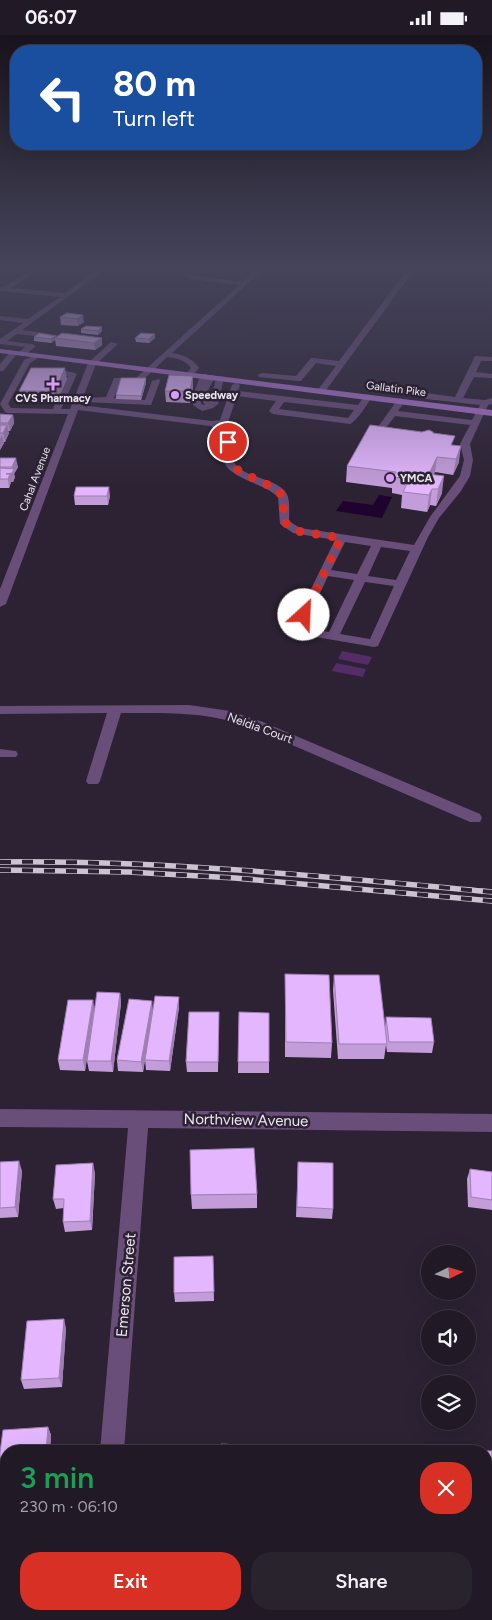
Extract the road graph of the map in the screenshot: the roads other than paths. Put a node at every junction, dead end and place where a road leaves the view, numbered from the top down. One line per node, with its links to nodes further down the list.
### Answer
1 (183, 340): 7 (street)
2 (358, 340): 11 (street)
3 (0, 342): 6 (street)
4 (105, 343): 10 (street)
5 (0, 351): 6 (main road, Gallatin Pike)
6 (17, 353): 8 (main road, Gallatin Pike); 12 (street)
7 (166, 355): 13 (street); 19 (street)
8 (37, 356): 10 (main road, Gallatin Pike); 14 (street)
9 (492, 359): 18 (street)
10 (92, 363): 13 (main road, Gallatin Pike); 41 (street, Cahal Avenue)
11 (341, 363): 23 (street); 29 (street)
12 (0, 369)
13 (149, 370): 17 (main road, Gallatin Pike); 24 (street)
14 (22, 373): 15 (street); 42 (street)
15 (32, 373)
16 (41, 373): 42 (street)
17 (177, 373): 19 (main road, Gallatin Pike); 28 (street)
18 (471, 374): 21 (street); 36 (street)
19 (189, 375): 22 (main road, Gallatin Pike)
20 (262, 375): 23 (street)
21 (492, 376)
22 (212, 377): 22 (street); 25 (main road, Gallatin Pike)
23 (298, 379): 26 (street)
24 (138, 381): 28 (street); 30 (street)
25 (238, 381): 26 (main road, Gallatin Pike); 31 (street)
26 (291, 387): 29 (main road, Gallatin Pike)
27 (401, 389): 37 (street)
28 (149, 391): 30 (street); 44 (street)
29 (321, 391): 33 (main road, Gallatin Pike)
30 (115, 392): 41 (street)
31 (234, 393): 35 (street); 47 (street)
32 (426, 396): 34 (street)
33 (368, 397): 37 (main road, Gallatin Pike); 40 (street)
34 (445, 398): 36 (street); 38 (street)
35 (282, 399): 40 (street); 40 (street)
36 (458, 400): 39 (street)
37 (397, 401): 38 (main road, Gallatin Pike); 43 (street)
38 (437, 406): 39 (main road, Gallatin Pike)
39 (488, 407): 46 (street)
40 (360, 408)
41 (75, 410): 42 (street); 44 (street); 45 (street); 55 (street, Cahal Avenue)
42 (56, 411)
43 (392, 413): 46 (street); 48 (street)
44 (144, 415): 47 (street)
45 (0, 419)
46 (476, 423): 51 (street)
47 (212, 424): 49 (street)
48 (392, 441)
49 (341, 538): 50 (street); 52 (street)
50 (378, 543): 51 (street); 53 (street)
51 (416, 549): 54 (street)
52 (324, 573): 53 (street); 56 (street)
53 (361, 578): 54 (street); 56 (street)
54 (400, 584): 56 (street)
55 (0, 604)
56 (333, 636)
57 (0, 710): 58 (street, Neldia Court)
58 (115, 710): 59 (street); 60 (street, Neldia Court)
59 (93, 781)
60 (475, 819)
61 (0, 1118): 62 (street, Northview Avenue)
62 (139, 1119): 63 (street, Northview Avenue); 64 (street, Emerson Street)
63 (492, 1123)
64 (112, 1445)

